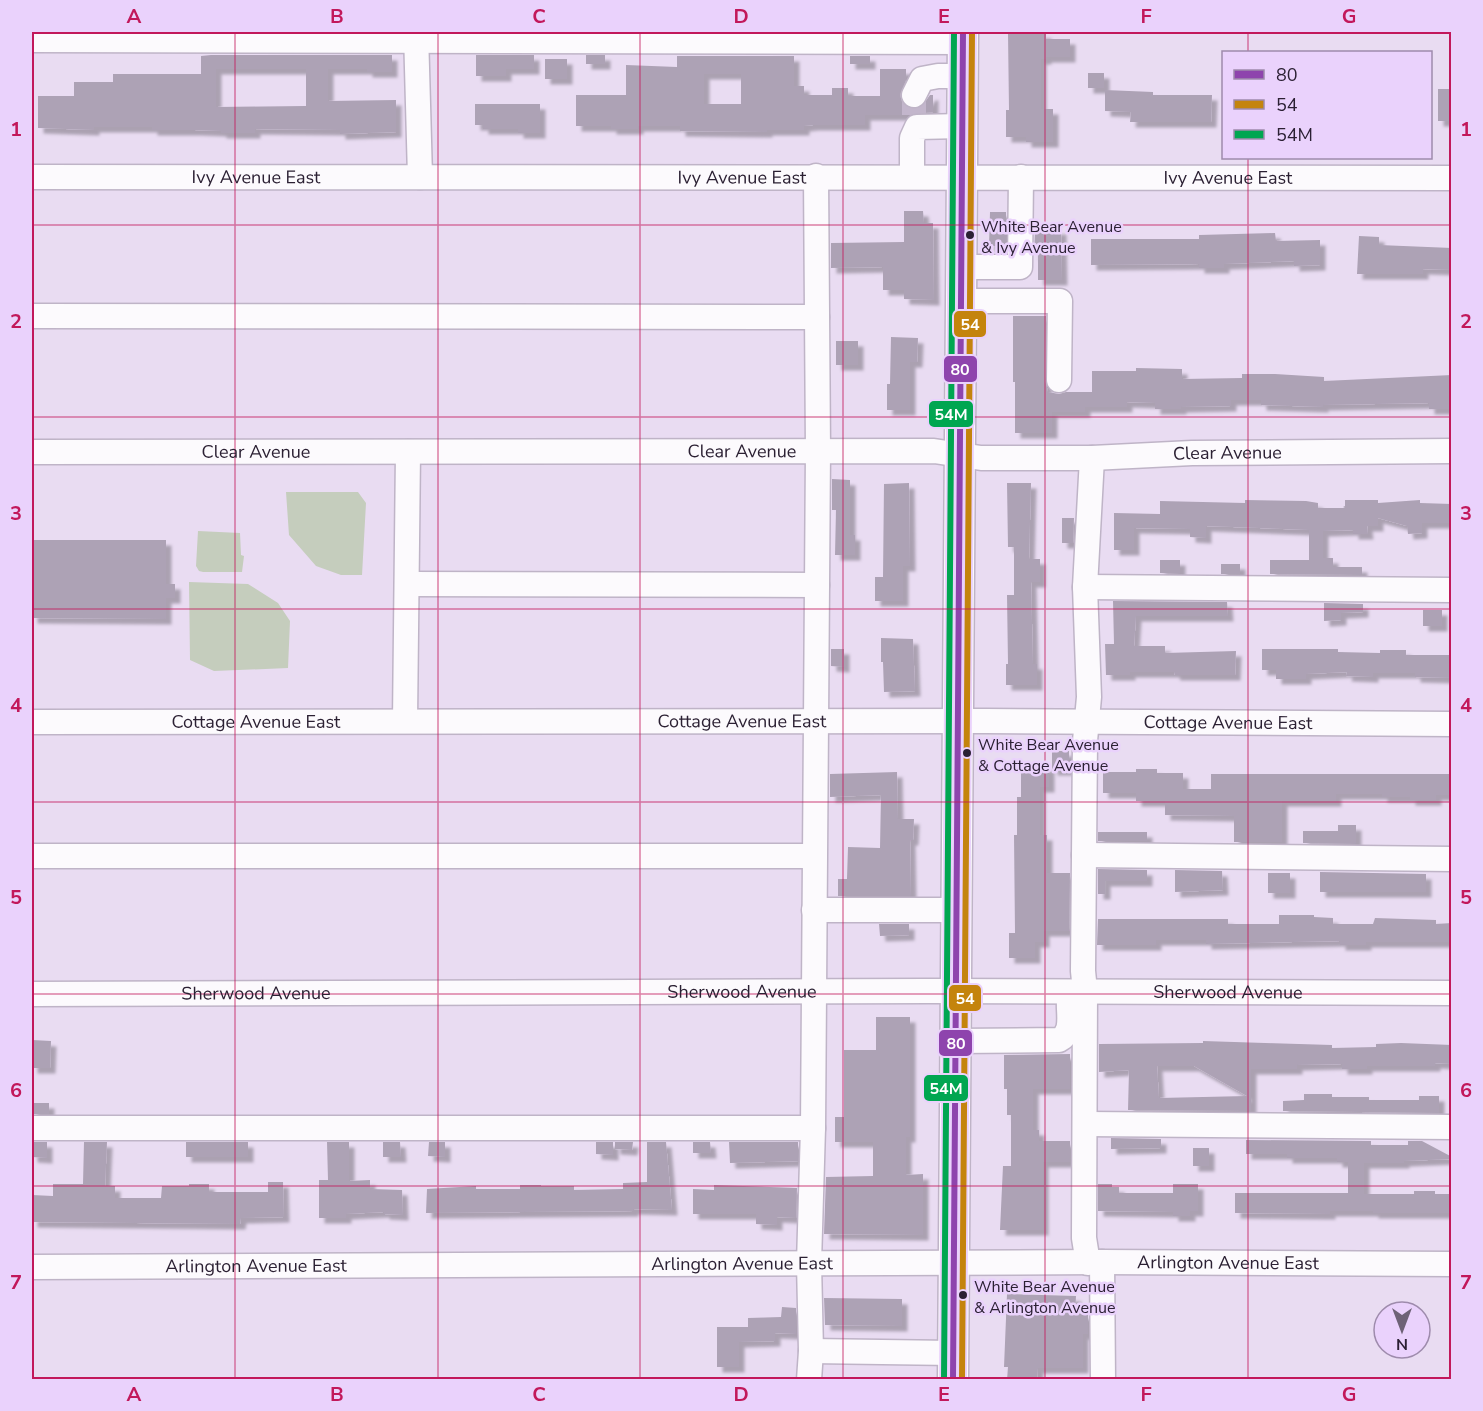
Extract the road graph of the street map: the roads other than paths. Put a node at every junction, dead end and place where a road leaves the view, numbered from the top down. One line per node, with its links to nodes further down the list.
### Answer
1 (416, 36): 2 (street); 3 (street); 9 (street)
2 (963, 37): 4 (main road)
3 (32, 40)
4 (962, 76): 5 (street); 6 (main road)
5 (915, 112): 6 (street); 10 (street)
6 (962, 126): 11 (main road)
7 (816, 176): 9 (street, Ivy Avenue East); 10 (street, Ivy Avenue East); 17 (street)
8 (32, 177): 9 (street, Ivy Avenue East)
9 (420, 177)
10 (912, 177): 11 (street, Ivy Avenue East)
11 (962, 177): 12 (street, Ivy Avenue East); 14 (main road)
12 (1021, 177): 13 (street, Ivy Avenue East); 14 (street)
13 (1452, 178)
14 (962, 267): 15 (main road)
15 (962, 301): 18 (street); 23 (main road)
16 (32, 316): 17 (street)
17 (817, 317): 19 (street)
18 (1059, 380)
19 (819, 450): 21 (street, Clear Avenue); 23 (street, Clear Avenue); 26 (street)
20 (32, 452): 21 (street, Clear Avenue)
21 (408, 452): 25 (street)
22 (1452, 452): 24 (street, Clear Avenue)
23 (960, 455): 24 (street, Clear Avenue); 32 (main road)
24 (1092, 458): 27 (street)
25 (407, 584): 26 (street); 29 (street)
26 (817, 585): 30 (street)
27 (1085, 588): 28 (street); 33 (street)
28 (1452, 590)
29 (405, 721): 30 (street, Cottage Avenue East); 31 (street, Cottage Avenue East)
30 (815, 721): 32 (street, Cottage Avenue East); 37 (street)
31 (32, 722)
32 (957, 722): 33 (street, Cottage Avenue East); 40 (main road)
33 (1088, 722): 34 (street, Cottage Avenue East); 35 (street)
34 (1452, 724)
35 (1084, 855): 38 (street); 43 (street)
36 (32, 856): 37 (street)
37 (814, 856): 39 (street)
38 (1452, 859)
39 (814, 910): 40 (street); 41 (street)
40 (956, 910): 42 (main road)
41 (814, 991): 42 (street, Sherwood Avenue); 45 (street, Sherwood Avenue); 50 (street)
42 (956, 991): 43 (street, Sherwood Avenue); 46 (main road)
43 (1077, 991): 44 (street, Sherwood Avenue); 46 (street); 47 (street)
44 (1452, 993)
45 (32, 994)
46 (956, 1041): 53 (main road)
47 (1086, 1124): 48 (street); 51 (street)
48 (1452, 1127)
49 (32, 1128): 50 (street)
50 (813, 1128): 52 (street)
51 (1095, 1262): 53 (street, Arlington Avenue East); 54 (street, Arlington Avenue East); 59 (street)
52 (809, 1263): 53 (street, Arlington Avenue East); 55 (street, Arlington Avenue East); 56 (street)
53 (953, 1264): 57 (main road)
54 (1452, 1264)
55 (32, 1266)
56 (811, 1351): 57 (street); 58 (street)
57 (953, 1366)
58 (809, 1380)
59 (1103, 1380)

